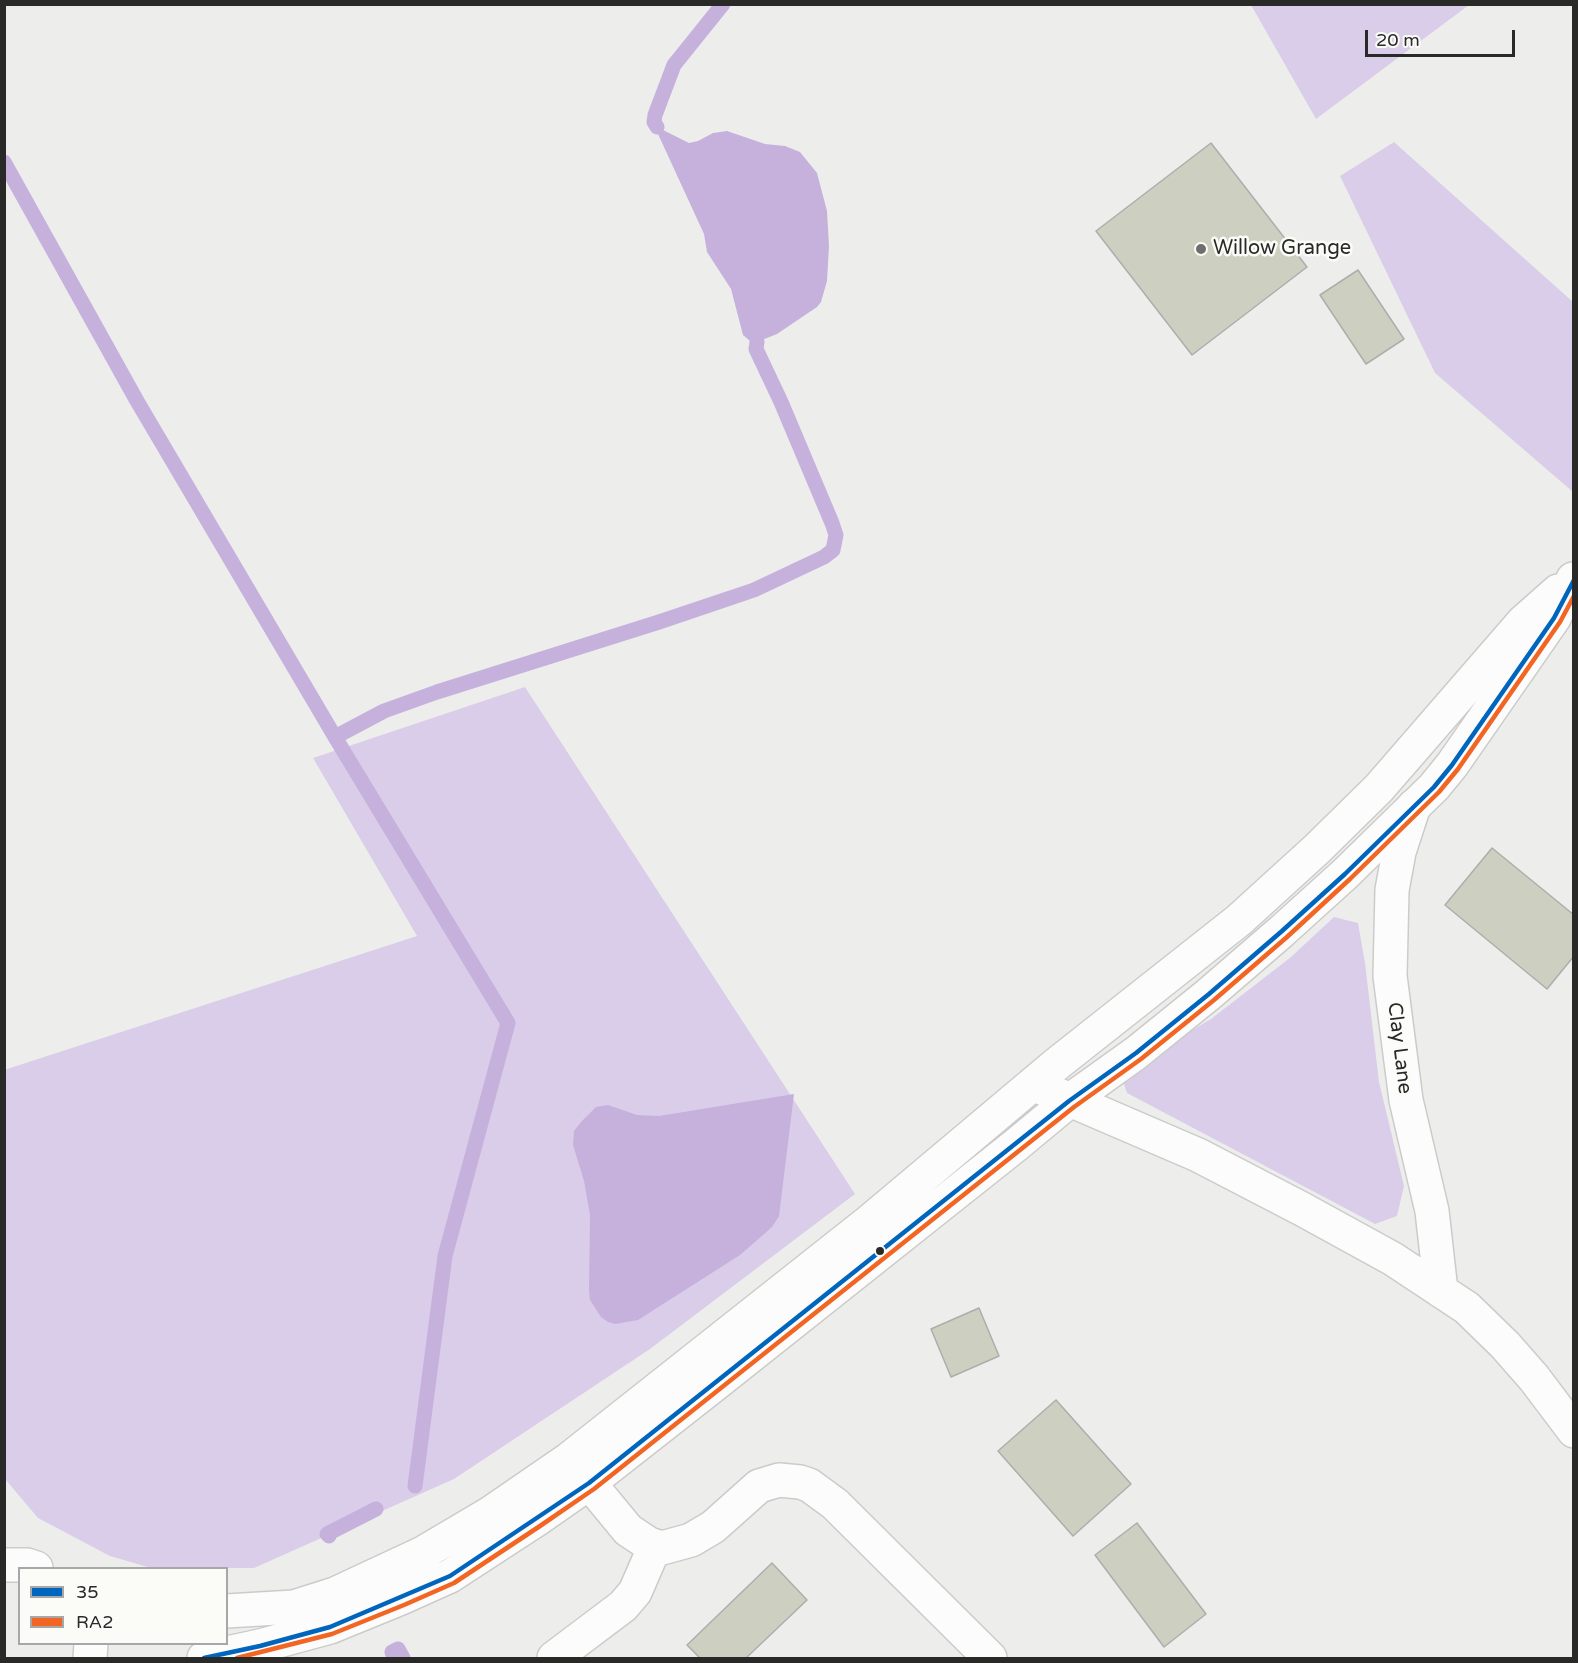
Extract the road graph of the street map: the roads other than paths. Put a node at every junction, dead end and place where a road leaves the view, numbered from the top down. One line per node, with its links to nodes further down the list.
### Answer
1 (1573, 579): 2 (main road); 3 (main road)
2 (1414, 806): 4 (main road); 5 (main road, Clay Lane)
3 (1033, 1084): 4 (main road); 7 (main road)
4 (1068, 1101): 5 (main road); 7 (main road)
5 (1441, 1291): 6 (main road)
6 (1574, 1431)
7 (579, 1471): 8 (main road); 11 (main road); 12 (main road)
8 (655, 1546): 13 (main road); 14 (main road)
9 (4, 1565): 10 (main road)
10 (32, 1567)
11 (228, 1611)
12 (204, 1659)
13 (554, 1659)
14 (990, 1659)

